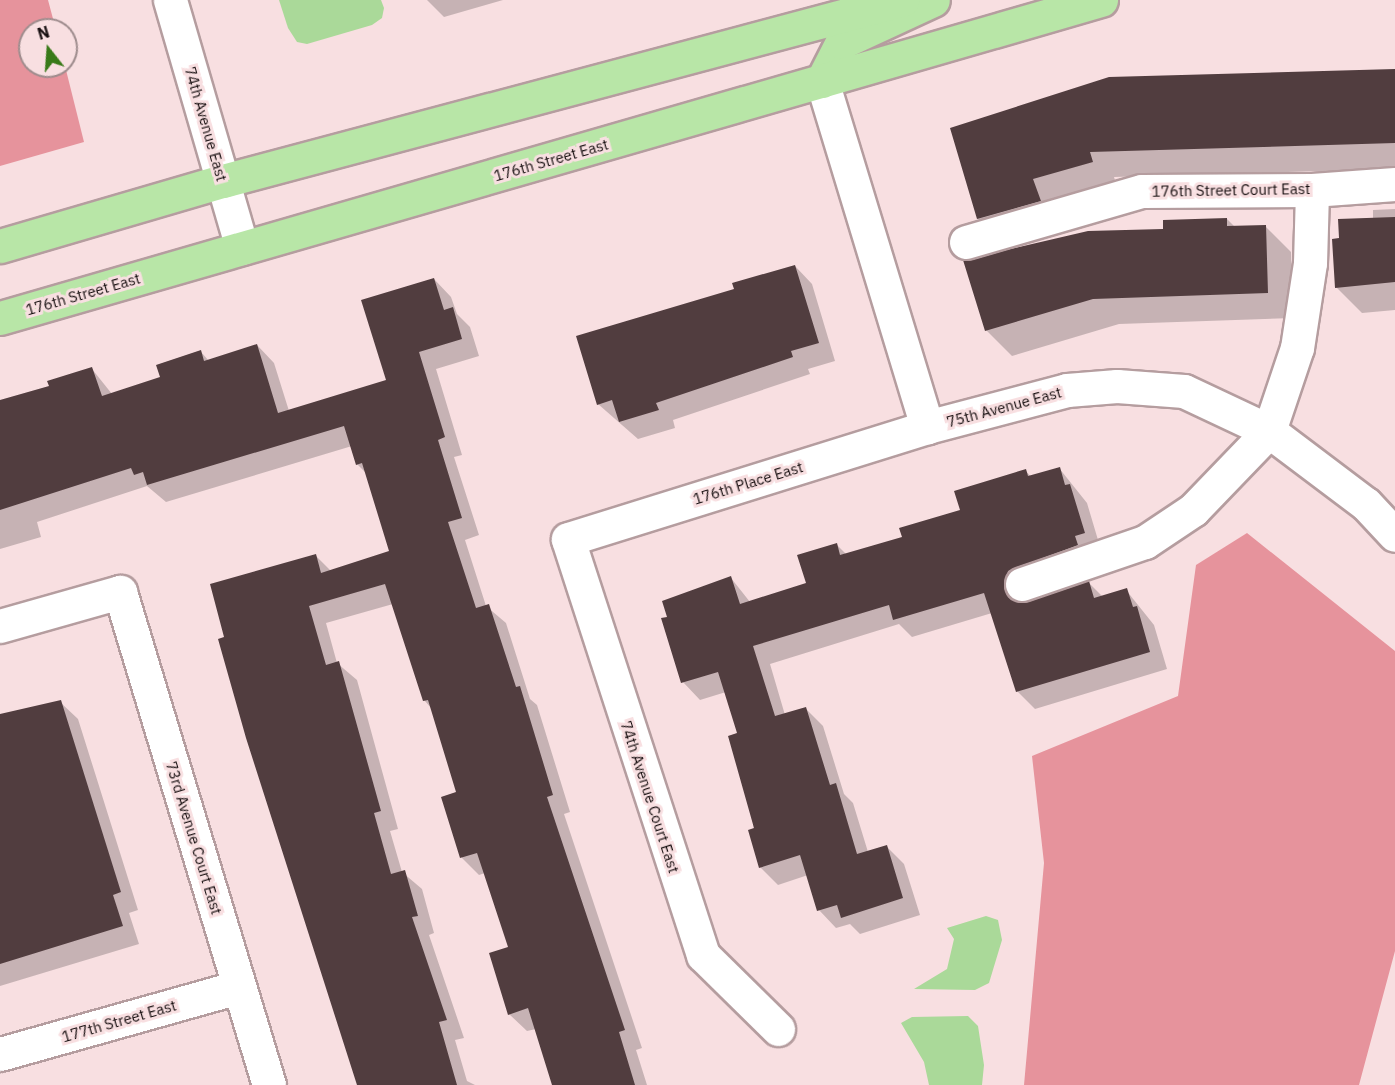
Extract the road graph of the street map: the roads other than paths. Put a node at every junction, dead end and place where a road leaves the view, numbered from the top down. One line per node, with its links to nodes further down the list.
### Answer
1 (170, 0): 6 (street, 74th Avenue East)
2 (902, 0): 6 (main road)
3 (933, 0): 5 (main road)
4 (1101, 0): 5 (main road, 176th Street East)
5 (822, 81): 11 (main road, 176th Street East); 13 (street, 75th Avenue East)
6 (223, 181): 10 (main road); 11 (street, 74th Avenue East)
7 (1395, 184): 8 (street, 176th Street Court East)
8 (1312, 190): 9 (street, 176th Street Court East); 14 (street)
9 (966, 242)
10 (0, 246)
11 (242, 248): 12 (main road, 176th Street East)
12 (0, 318)
13 (927, 427): 14 (street, 75th Avenue East); 16 (street, 176th Place East)
14 (1269, 430): 15 (street, 75th Avenue East); 17 (street)
15 (1395, 535)
16 (568, 539): 20 (street, 74th Avenue Court East)
17 (1022, 585)
18 (0, 626): 19 (street, 73rd Avenue Court East)
19 (239, 987): 21 (street, 177th Street East); 22 (street, 73rd Avenue Court East)
20 (778, 1029)
21 (0, 1054)
22 (268, 1085)

